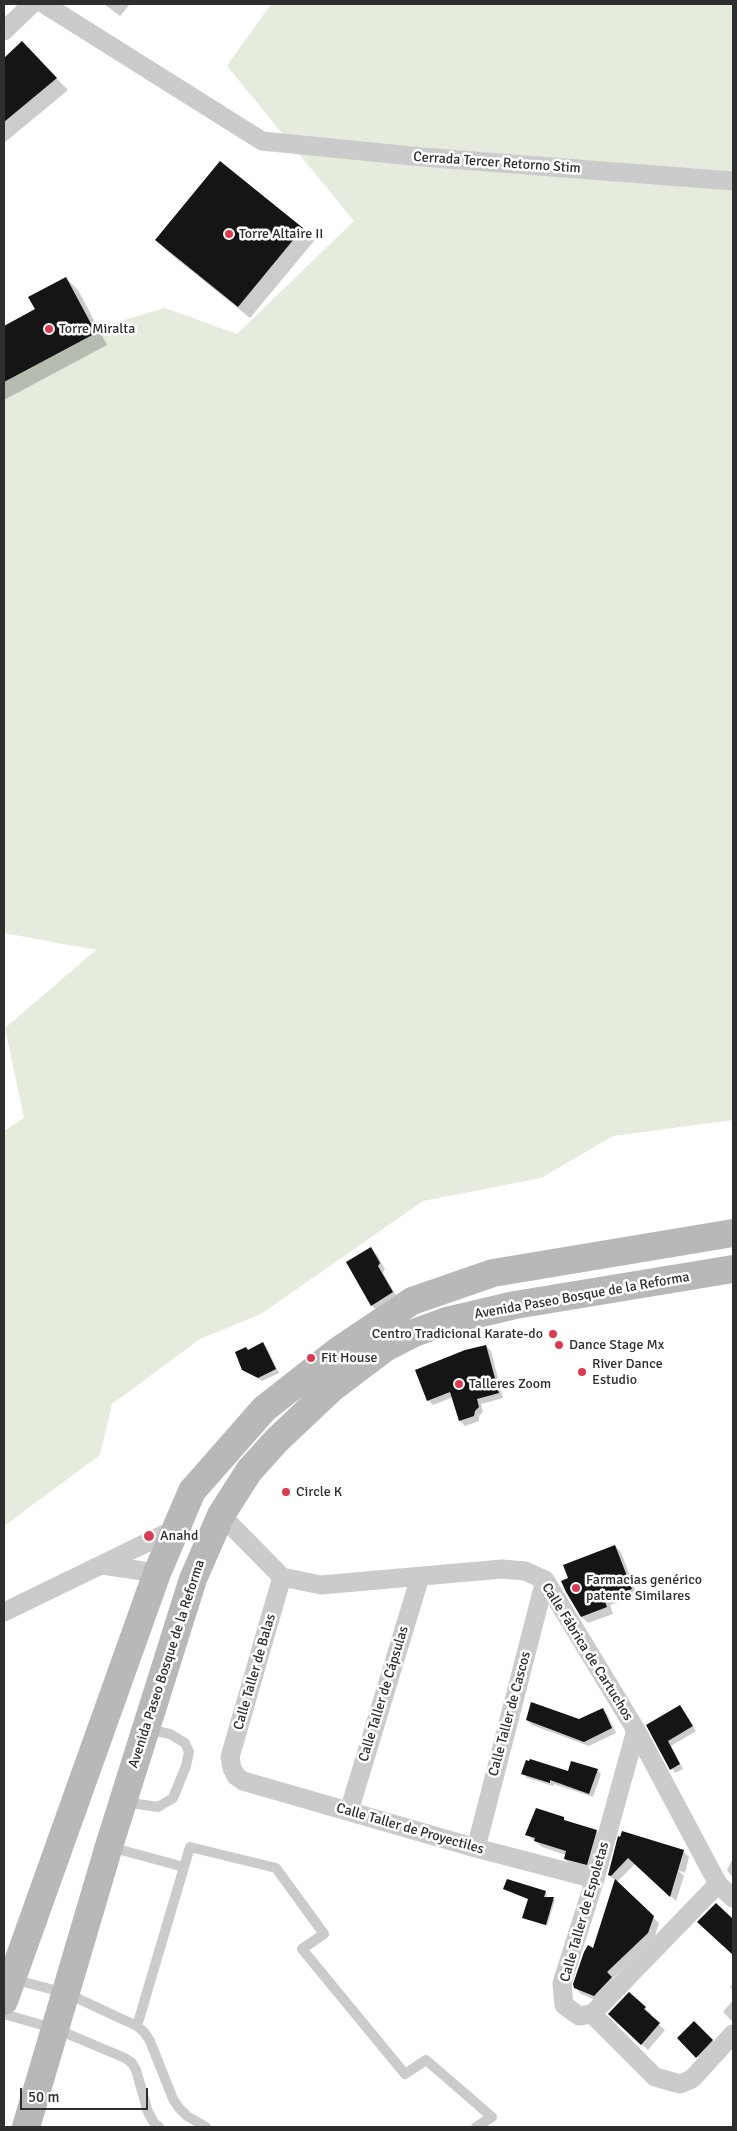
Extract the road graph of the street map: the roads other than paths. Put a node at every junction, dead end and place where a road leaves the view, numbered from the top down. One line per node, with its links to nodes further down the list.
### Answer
1 (32, 4): 3 (street)
2 (44, 4): 4 (street, Cerrada Tercer Retorno Stim)
3 (4, 30)
4 (733, 181)
5 (733, 1233): 6 (main road)
6 (552, 1264): 8 (main road); 9 (main road)
7 (733, 1269): 9 (main road, Avenida Paseo Bosque de la Reforma)
8 (507, 1271): 10 (main road); 12 (main road)
9 (553, 1300): 10 (main road, Avenida Paseo Bosque de la Reforma)
10 (515, 1305): 11 (main road, Avenida Paseo Bosque de la Reforma)
11 (221, 1515): 15 (street); 20 (main road, Avenida Paseo Bosque de la Reforma)
12 (177, 1528): 13 (street); 14 (main road)
13 (102, 1565): 14 (street); 18 (street)
14 (157, 1573): 19 (main road)
15 (282, 1577): 16 (street, Calle Fábrica de Cartuchos); 24 (street, Calle Taller de Balas)
16 (420, 1577): 17 (street, Calle Fábrica de Cartuchos); 26 (street, Calle Taller de Cápsulas)
17 (545, 1580): 23 (street, Calle Fábrica de Cartuchos); 28 (street, Calle Taller de Cascos)
18 (4, 1612)
19 (129, 1650): 20 (main road); 21 (main road)
20 (162, 1674): 22 (main road, Avenida Paseo Bosque de la Reforma)
21 (115, 1690): 22 (main road); 33 (main road)
22 (149, 1719): 25 (main road, Avenida Paseo Bosque de la Reforma); 25 (lane)
23 (636, 1730): 30 (street, Calle Taller de Espoletas); 31 (street, Calle Fábrica de Cartuchos)
24 (232, 1768): 26 (street, Calle Taller de Proyectiles)
25 (123, 1802): 27 (main road, Avenida Paseo Bosque de la Reforma)
26 (349, 1811): 28 (street, Calle Taller de Proyectiles)
27 (110, 1846): 29 (lane); 34 (main road, Avenida Paseo Bosque de la Reforma)
28 (476, 1848): 30 (street, Calle Taller de Proyectiles)
29 (184, 1867): 37 (lane); 43 (lane)
30 (595, 1880): 36 (street, Calle Taller de Espoletas)
31 (718, 1884): 32 (street, Calle Fábrica de Cartuchos); 36 (street)
32 (733, 1898)
33 (6, 1986): 34 (lane)
34 (66, 1993): 37 (lane); 38 (main road, Avenida Paseo Bosque de la Reforma)
35 (4, 2014): 38 (lane)
36 (592, 2014): 39 (street)
37 (137, 2026): 42 (lane)
38 (56, 2029): 40 (main road, Avenida Paseo Bosque de la Reforma); 41 (lane)
39 (733, 2034)
40 (26, 2127)
41 (159, 2127)
42 (206, 2127)
43 (476, 2127)

